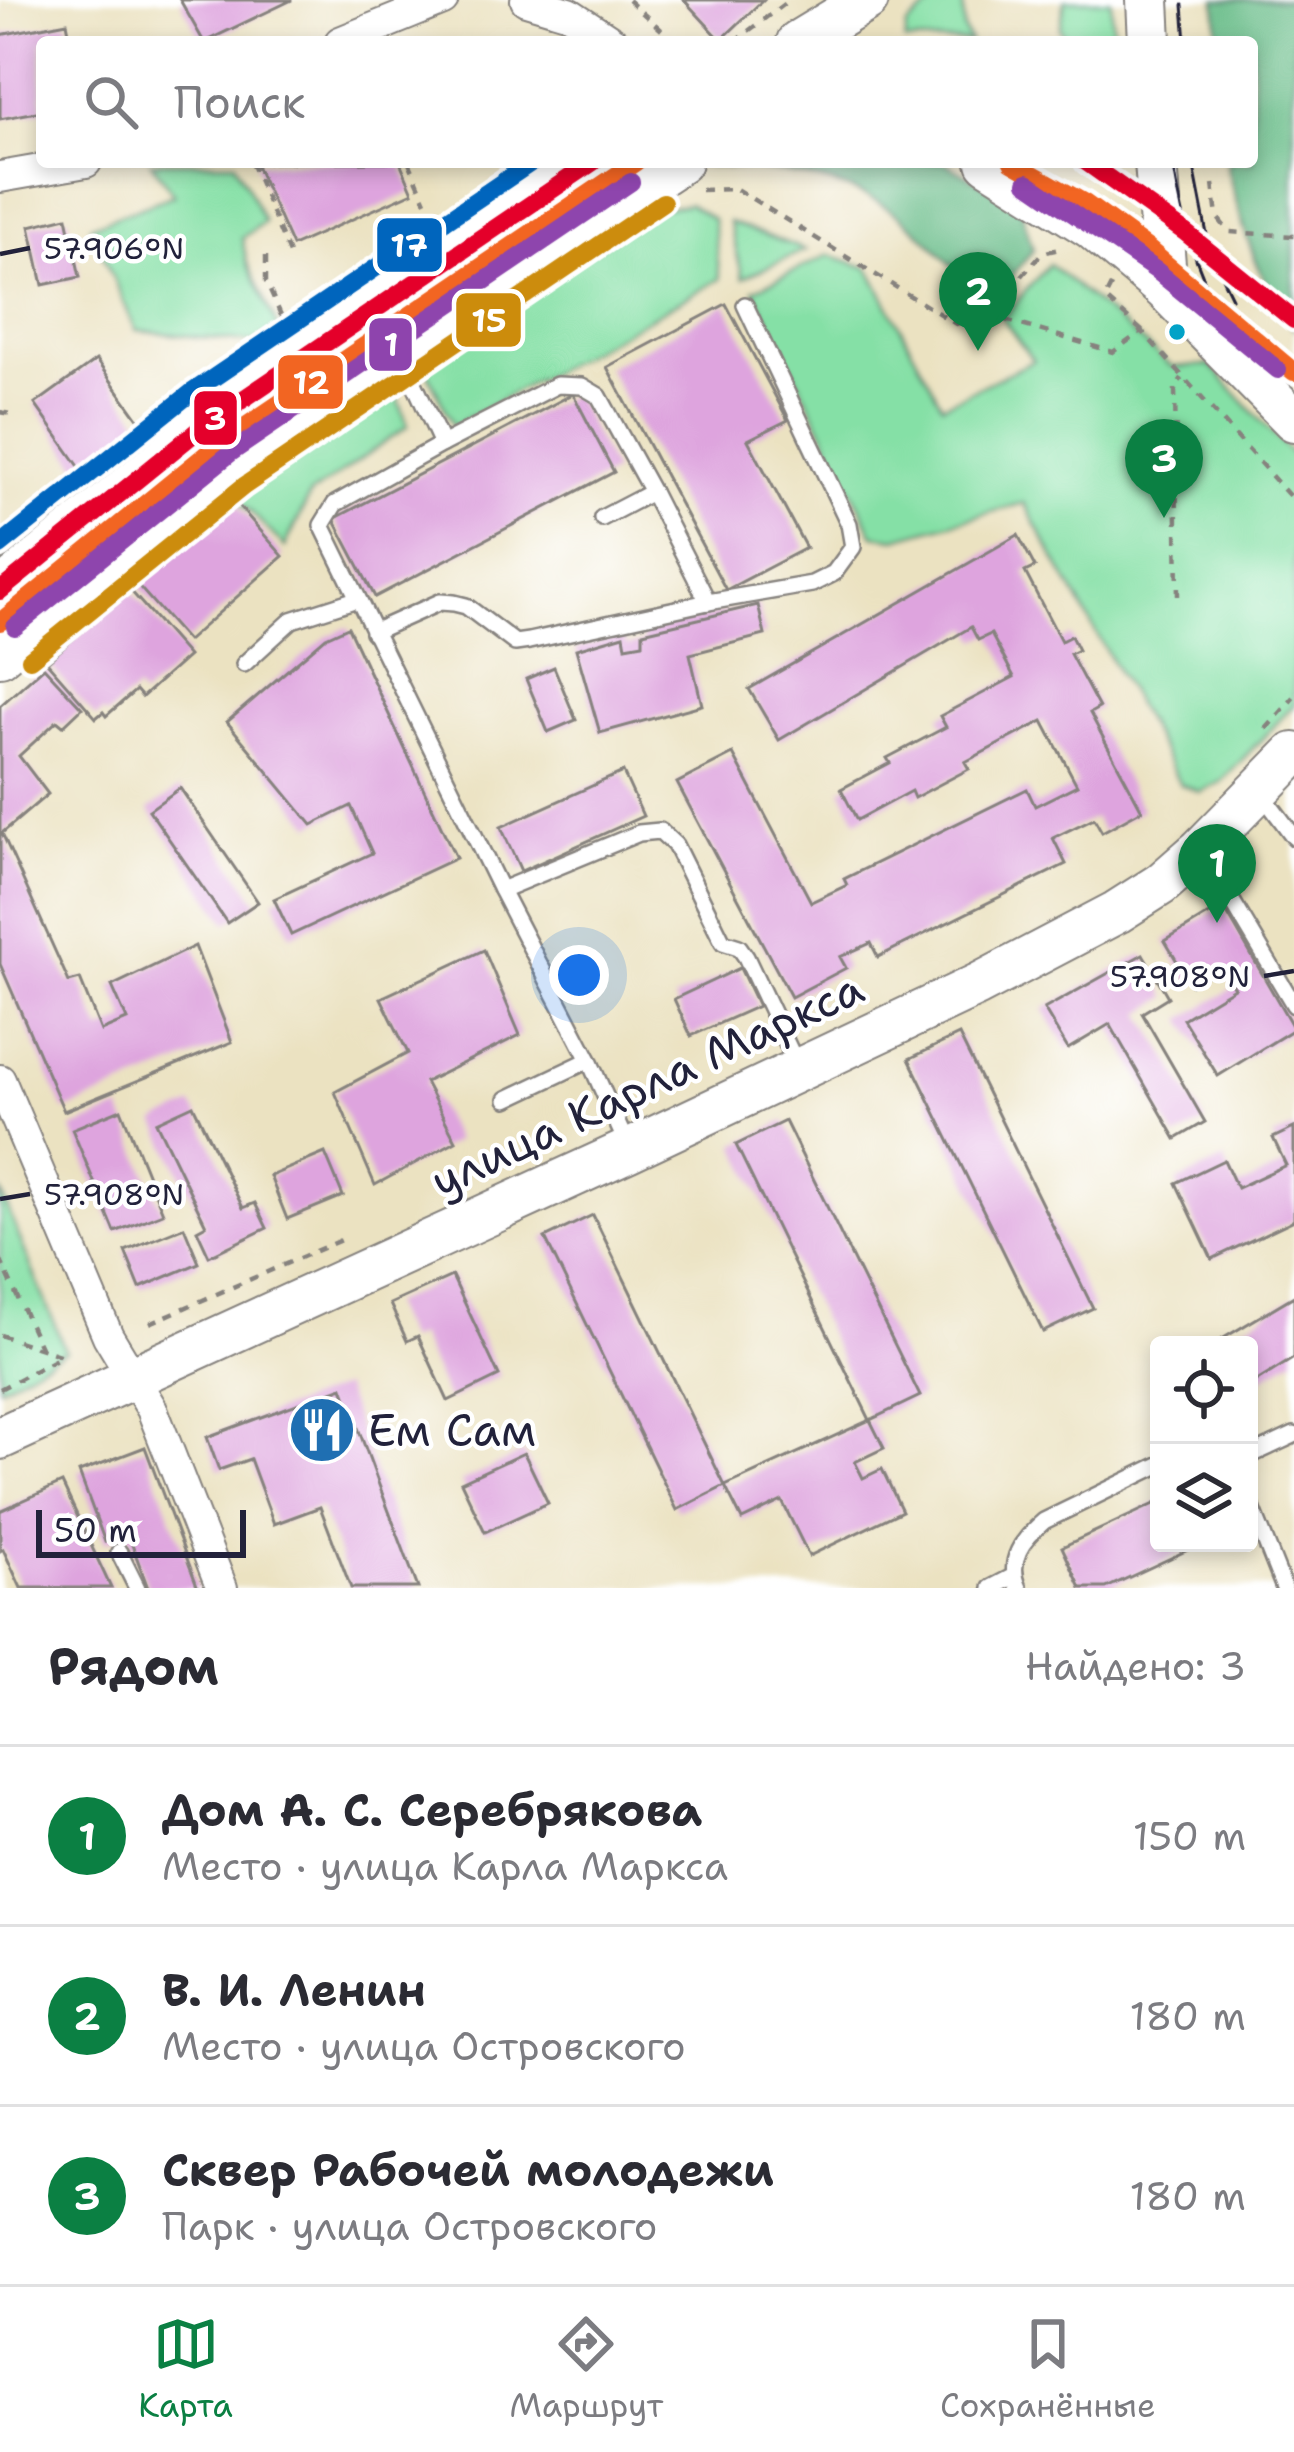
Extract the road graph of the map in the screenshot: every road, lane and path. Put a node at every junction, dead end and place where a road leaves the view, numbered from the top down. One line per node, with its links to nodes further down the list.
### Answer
1 (442, 0): 7 (street)
2 (526, 0): 8 (street)
3 (628, 0): 9 (path)
4 (789, 0): 10 (path)
5 (868, 0): 11 (main road)
6 (1148, 0): 12 (main road)
7 (355, 36)
8 (604, 36)
9 (668, 36)
10 (742, 36)
11 (808, 36)
12 (1150, 36)
13 (52, 168): 21 (street)
14 (253, 168): 27 (path)
15 (412, 168): 23 (path)
16 (577, 168): 43 (main road)
17 (998, 168): 28 (main road)
18 (1112, 168): 20 (path)
19 (686, 176): 31 (path); 48 (main road)
20 (1142, 176): 28 (main road)
21 (0, 177)
22 (1213, 184): 24 (path)
23 (426, 201)
24 (1294, 236)
25 (1076, 245): 31 (path)
26 (266, 256): 32 (path)
27 (292, 261)
28 (1166, 290): 38 (main road)
29 (1105, 298): 33 (path)
30 (745, 305): 46 (lane)
31 (988, 315): 33 (path)
32 (287, 330)
33 (1142, 331): 35 (path)
34 (404, 359): 39 (lane)
35 (1182, 378): 41 (path); 44 (path)
36 (0, 412): 37 (path)
37 (16, 416)
38 (1294, 421)
39 (442, 444): 40 (lane); 45 (lane)
40 (652, 492): 42 (lane); 46 (lane)
41 (1294, 501)
42 (602, 518)
43 (0, 591)
44 (1178, 596)
45 (357, 599): 47 (lane); 49 (lane)
46 (708, 602): 47 (lane)
47 (373, 632): 55 (lane)
48 (0, 655)
49 (244, 664)
50 (1294, 697): 51 (path)
51 (1278, 743): 52 (main road, улица Карла Маркса)
52 (1260, 792): 53 (lane); 54 (main road, улица Карла Маркса)
53 (1294, 837)
54 (1201, 849): 56 (lane); 58 (main road, улица Карла Маркса)
55 (501, 890): 57 (lane); 58 (lane)
56 (1294, 1005)
57 (589, 1060): 60 (lane); 61 (lane)
58 (800, 1070): 61 (main road, улица Карла Маркса)
59 (0, 1080): 67 (street)
60 (507, 1099)
61 (629, 1150): 67 (main road, улица Карла Маркса)
62 (360, 1233): 64 (path)
63 (0, 1259): 66 (path)
64 (150, 1323)
65 (0, 1335): 66 (path)
66 (41, 1349): 68 (path)
67 (134, 1375): 70 (main road, улица Карла Маркса); 77 (street)
68 (0, 1389)
69 (1294, 1435): 71 (lane)
70 (0, 1438)
71 (1258, 1452)
72 (1150, 1469): 75 (lane)
73 (1258, 1523): 79 (lane)
74 (119, 1552): 76 (lane)
75 (1017, 1582): 78 (lane)
76 (137, 1588)
77 (222, 1588)
78 (991, 1588)
79 (1284, 1588)

